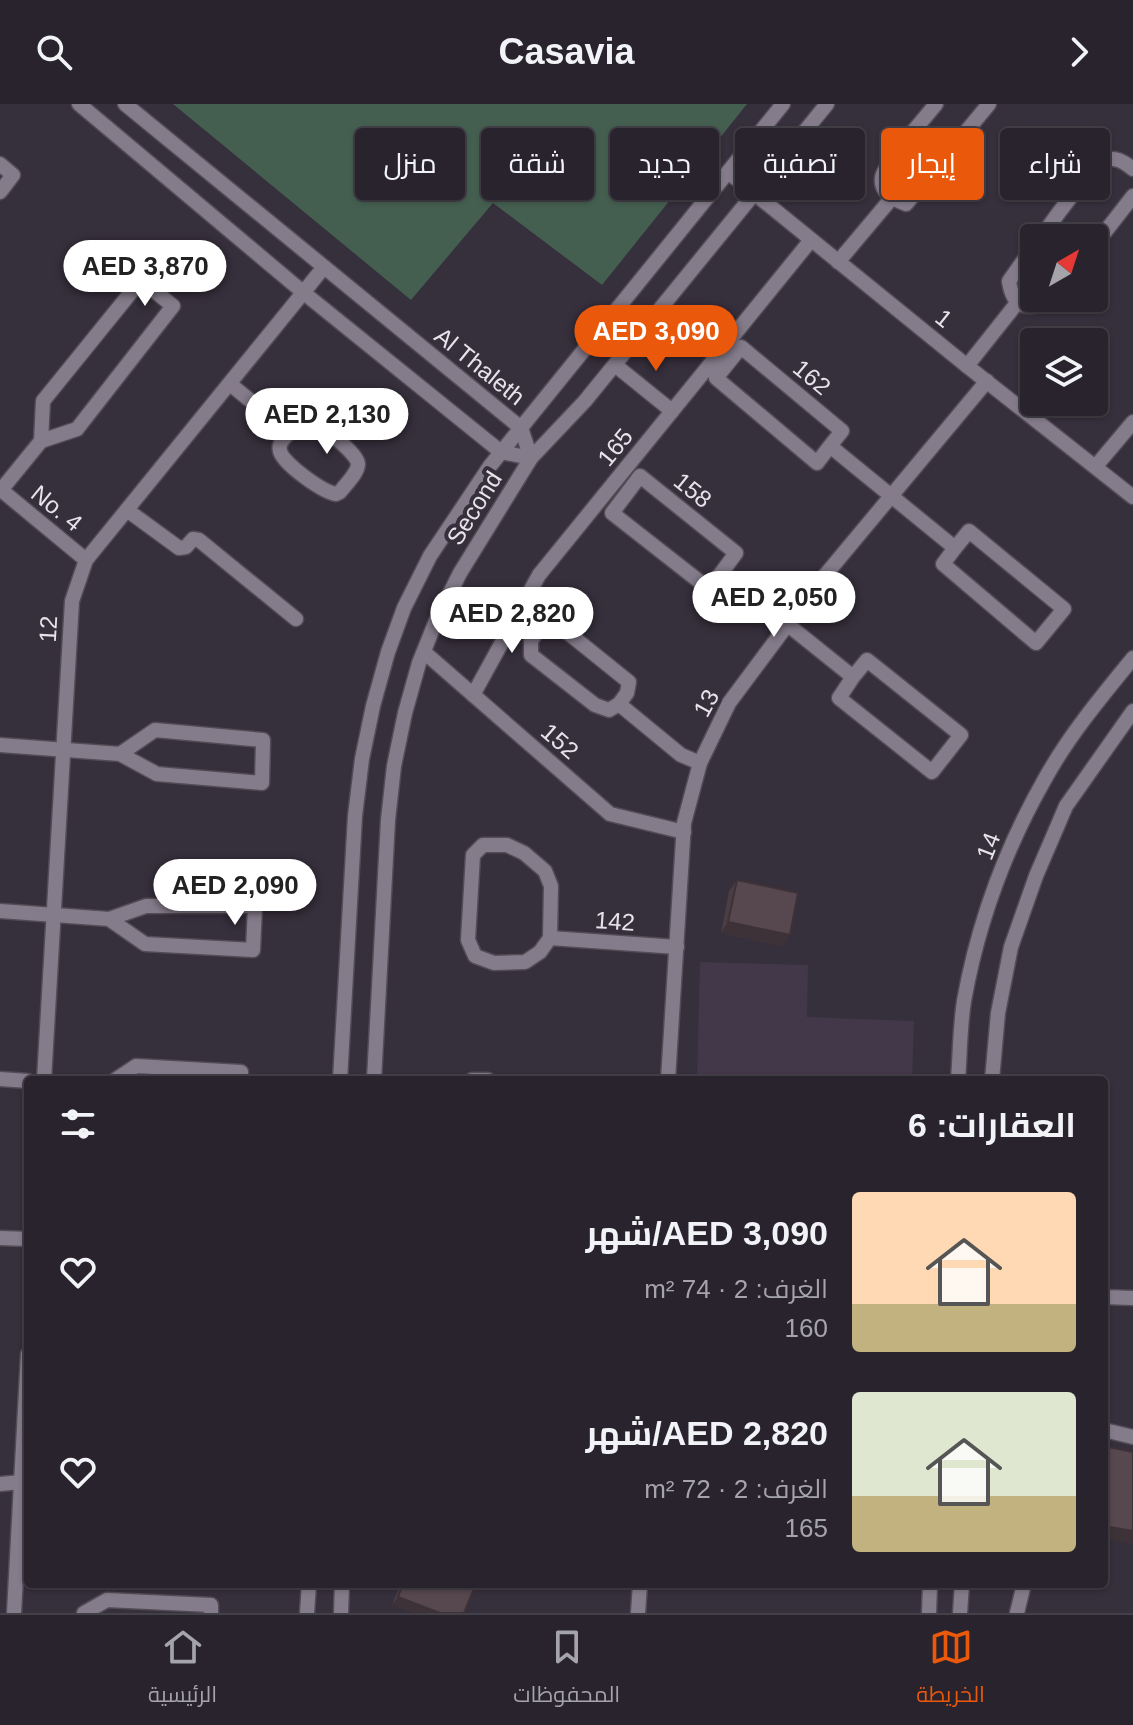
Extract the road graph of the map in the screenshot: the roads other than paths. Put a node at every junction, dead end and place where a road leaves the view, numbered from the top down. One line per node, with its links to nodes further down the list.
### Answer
1 (79, 104): 25 (street)
2 (125, 104): 24 (street, Al Thaleth)
3 (783, 104): 12 (street, Second)
4 (827, 104): 7 (street, Second)
5 (936, 104): 8 (street)
6 (989, 104): 9 (street)
7 (808, 128)
8 (917, 128)
9 (969, 128)
10 (0, 164): 14 (street)
11 (1133, 169): 19 (street)
12 (728, 172): 13 (street, 1); 34 (street, Second)
13 (735, 178)
14 (0, 192)
15 (1133, 196): 20 (street)
16 (749, 200): 28 (street, Second)
17 (761, 200): 21 (street, 1)
18 (890, 200): 22 (street)
19 (1051, 224)
20 (1108, 228)
21 (811, 240): 22 (street, 1); 32 (street, 165)
22 (838, 262): 29 (street, 1)
23 (1020, 266): 26 (street)
24 (324, 267): 25 (street, 12); 34 (street, Al Thaleth)
25 (304, 293): 31 (street, 12); 38 (street)
26 (1017, 303): 27 (street); 29 (street)
27 (1020, 304)
28 (615, 365): 32 (street); 39 (street, Second)
29 (967, 366): 30 (street, 1)
30 (987, 381): 40 (street, 1); 42 (street, 13)
31 (230, 384): 35 (street); 44 (street, 12)
32 (672, 411): 53 (street, 165)
33 (1133, 422): 40 (street)
34 (521, 428): 38 (street, Second); 39 (street, Al Thaleth)
35 (289, 432): 35 (street)
36 (41, 441): 36 (street); 41 (street)
37 (830, 446): 37 (street, 162); 42 (street)
38 (501, 452): 39 (street); 69 (street, Second)
39 (531, 458): 50 (street, Second)
40 (1096, 466): 43 (street, 1)
41 (1, 490): 46 (street, No. 4)
42 (891, 496): 45 (street); 49 (street, 13)
43 (1133, 497)
44 (127, 510): 46 (street, 12); 48 (street)
45 (955, 548): 45 (street)
46 (86, 560): 57 (street, 12)
47 (722, 572): 47 (street, 158); 49 (street)
48 (296, 619)
49 (787, 626): 52 (street); 59 (street, 13)
50 (424, 652): 53 (street, 152); 70 (street, Second)
51 (1133, 658): 72 (street, 14)
52 (853, 677): 52 (street)
53 (473, 695): 60 (street, 152)
54 (619, 704): 54 (street); 59 (street)
55 (1133, 711): 73 (street)
56 (0, 745): 57 (street)
57 (63, 750): 58 (street); 62 (street, 12)
58 (120, 754): 58 (street)
59 (700, 763): 60 (street, 13)
60 (684, 832): 65 (street, 13)
61 (0, 911): 62 (street)
62 (54, 916): 63 (street); 66 (street, 12)
63 (109, 919): 63 (street)
64 (550, 938): 64 (street); 65 (street, 142)
65 (677, 947): 71 (street, 13)
66 (44, 1076)
67 (121, 1076): 68 (street)
68 (240, 1076)
69 (340, 1076)
70 (374, 1076)
71 (668, 1076)
72 (958, 1076)
73 (992, 1076)
74 (0, 1079): 75 (street)
75 (24, 1081)
76 (0, 1238): 77 (street)
77 (24, 1239)
78 (1108, 1297): 79 (street)
79 (1133, 1298)
80 (1108, 1431): 81 (street)
81 (1133, 1437)
82 (24, 1442): 83 (street)
83 (21, 1482): 84 (street); 91 (street)
84 (0, 1484)
85 (309, 1588): 94 (street)
86 (342, 1588): 95 (street)
87 (640, 1588): 96 (street)
88 (930, 1588): 97 (street)
89 (962, 1588): 98 (street)
90 (1023, 1588): 99 (street)
91 (14, 1613)
92 (84, 1613): 93 (street)
93 (211, 1613)
94 (307, 1613)
95 (341, 1613)
96 (638, 1613)
97 (929, 1613)
98 (960, 1613)
99 (1017, 1613)

